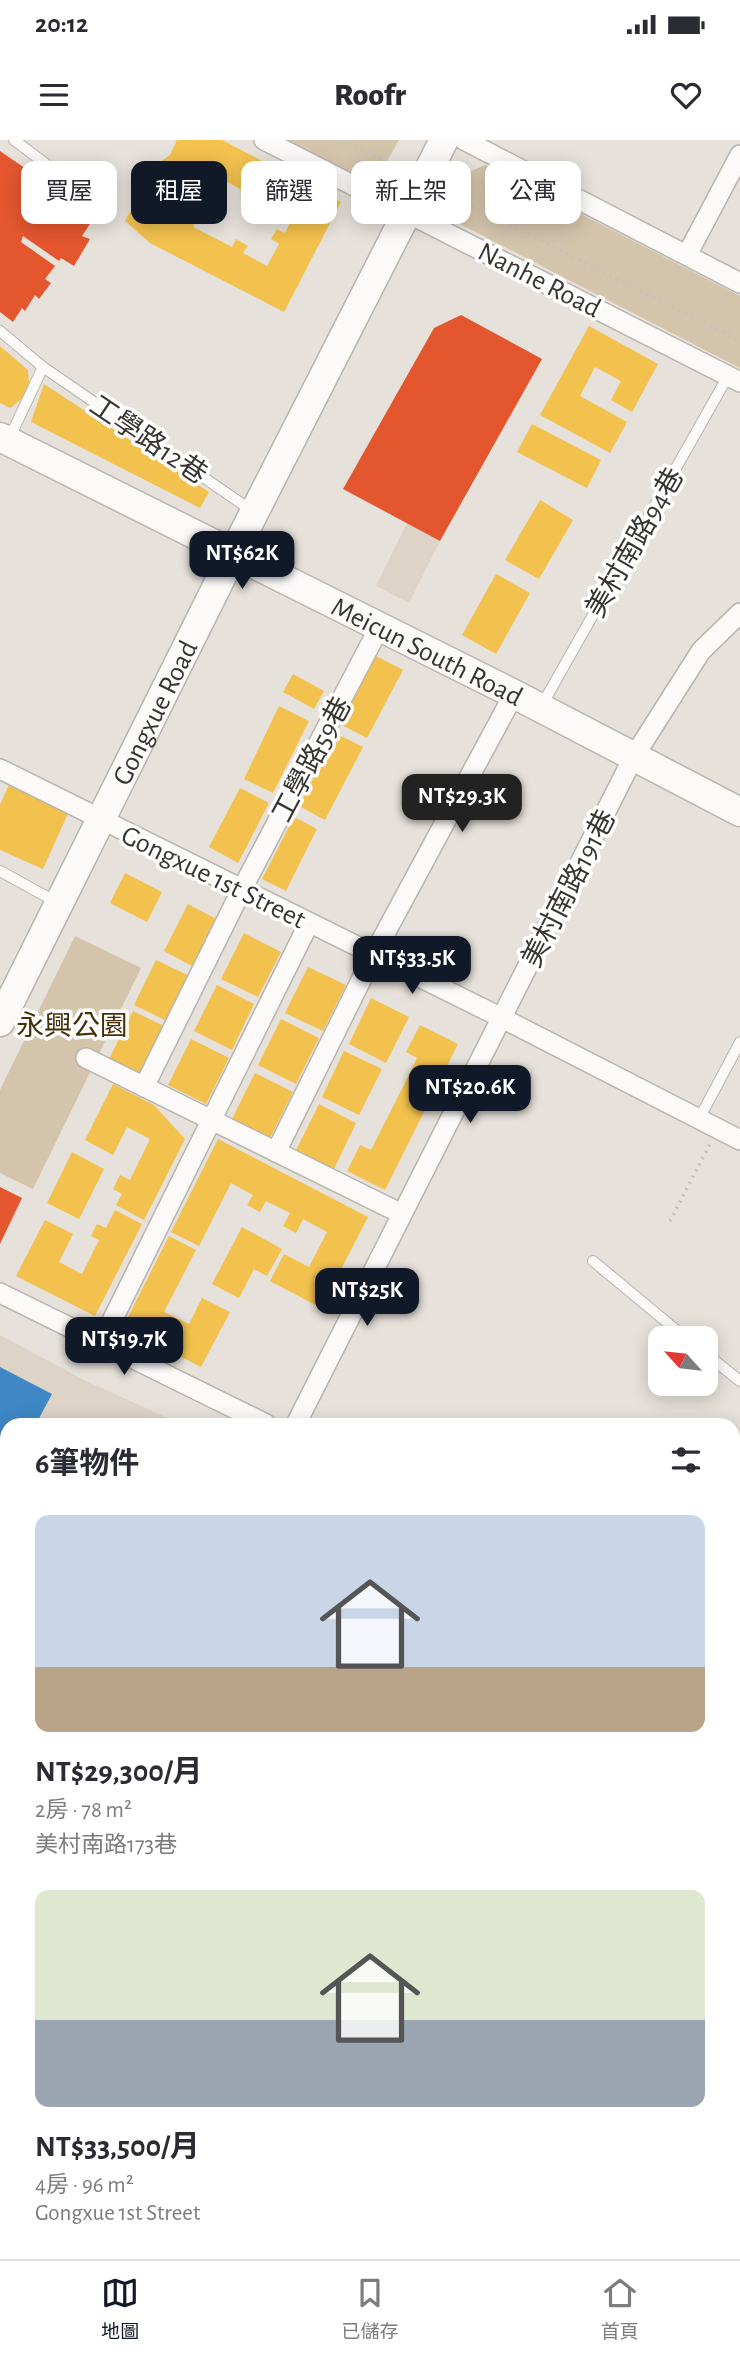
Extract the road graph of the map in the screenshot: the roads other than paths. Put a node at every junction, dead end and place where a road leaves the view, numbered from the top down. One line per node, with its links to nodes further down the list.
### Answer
1 (14, 140): 5 (lane)
2 (264, 140): 8 (street, Nanhe Road)
3 (444, 140): 6 (street, Gongxue Road)
4 (464, 140): 11 (street)
5 (42, 161)
6 (434, 161)
7 (738, 164): 11 (street)
8 (351, 183)
9 (401, 224): 17 (street, Gongxue Road)
10 (433, 224): 15 (street, Nanhe Road)
11 (687, 255): 12 (street)
12 (740, 283)
13 (0, 331): 14 (lane, 工學路12巷)
14 (43, 367): 16 (lane); 17 (lane, 工學路12巷)
15 (734, 379): 22 (lane, 美村南路94巷)
16 (3, 446): 18 (street, Meicun South Road)
17 (255, 512): 18 (street, Gongxue Road)
18 (233, 554): 20 (street, Meicun South Road); 26 (street, Gongxue Road)
19 (738, 618): 23 (street, 美村南路191巷)
20 (380, 628): 21 (street, Meicun South Road); 28 (street, 工學路59巷)
21 (514, 694): 22 (street, Meicun South Road); 31 (street)
22 (540, 708): 23 (street, Meicun South Road)
23 (634, 758): 25 (street, Meicun South Road); 33 (street, 美村南路191巷)
24 (0, 769): 26 (street, Gongxue 1st Street)
25 (740, 812)
26 (100, 820): 28 (street, Gongxue 1st Street); 29 (street, Gongxue Road)
27 (0, 871): 29 (lane)
28 (242, 889): 30 (street, Gongxue 1st Street); 36 (street, 工學路59巷)
29 (59, 903): 32 (street, Gongxue Road)
30 (309, 923): 31 (street, Gongxue 1st Street); 38 (street)
31 (374, 954): 33 (street, Gongxue 1st Street); 40 (street)
32 (1, 1017)
33 (502, 1018): 37 (street, Gongxue 1st Street); 41 (street, 美村南路191巷)
34 (740, 1042): 37 (lane)
35 (86, 1058): 36 (street)
36 (144, 1087): 38 (street)
37 (699, 1119): 39 (street, Gongxue 1st Street)
38 (212, 1120): 40 (street); 45 (street)
39 (740, 1140)
40 (276, 1152): 41 (street)
41 (402, 1214): 49 (street, 美村南路191巷)
42 (593, 1261): 44 (lane)
43 (0, 1293): 45 (street)
44 (671, 1326)
45 (101, 1343): 48 (street)
46 (718, 1363): 47 (lane)
47 (740, 1381)
48 (254, 1418)
49 (299, 1418)

